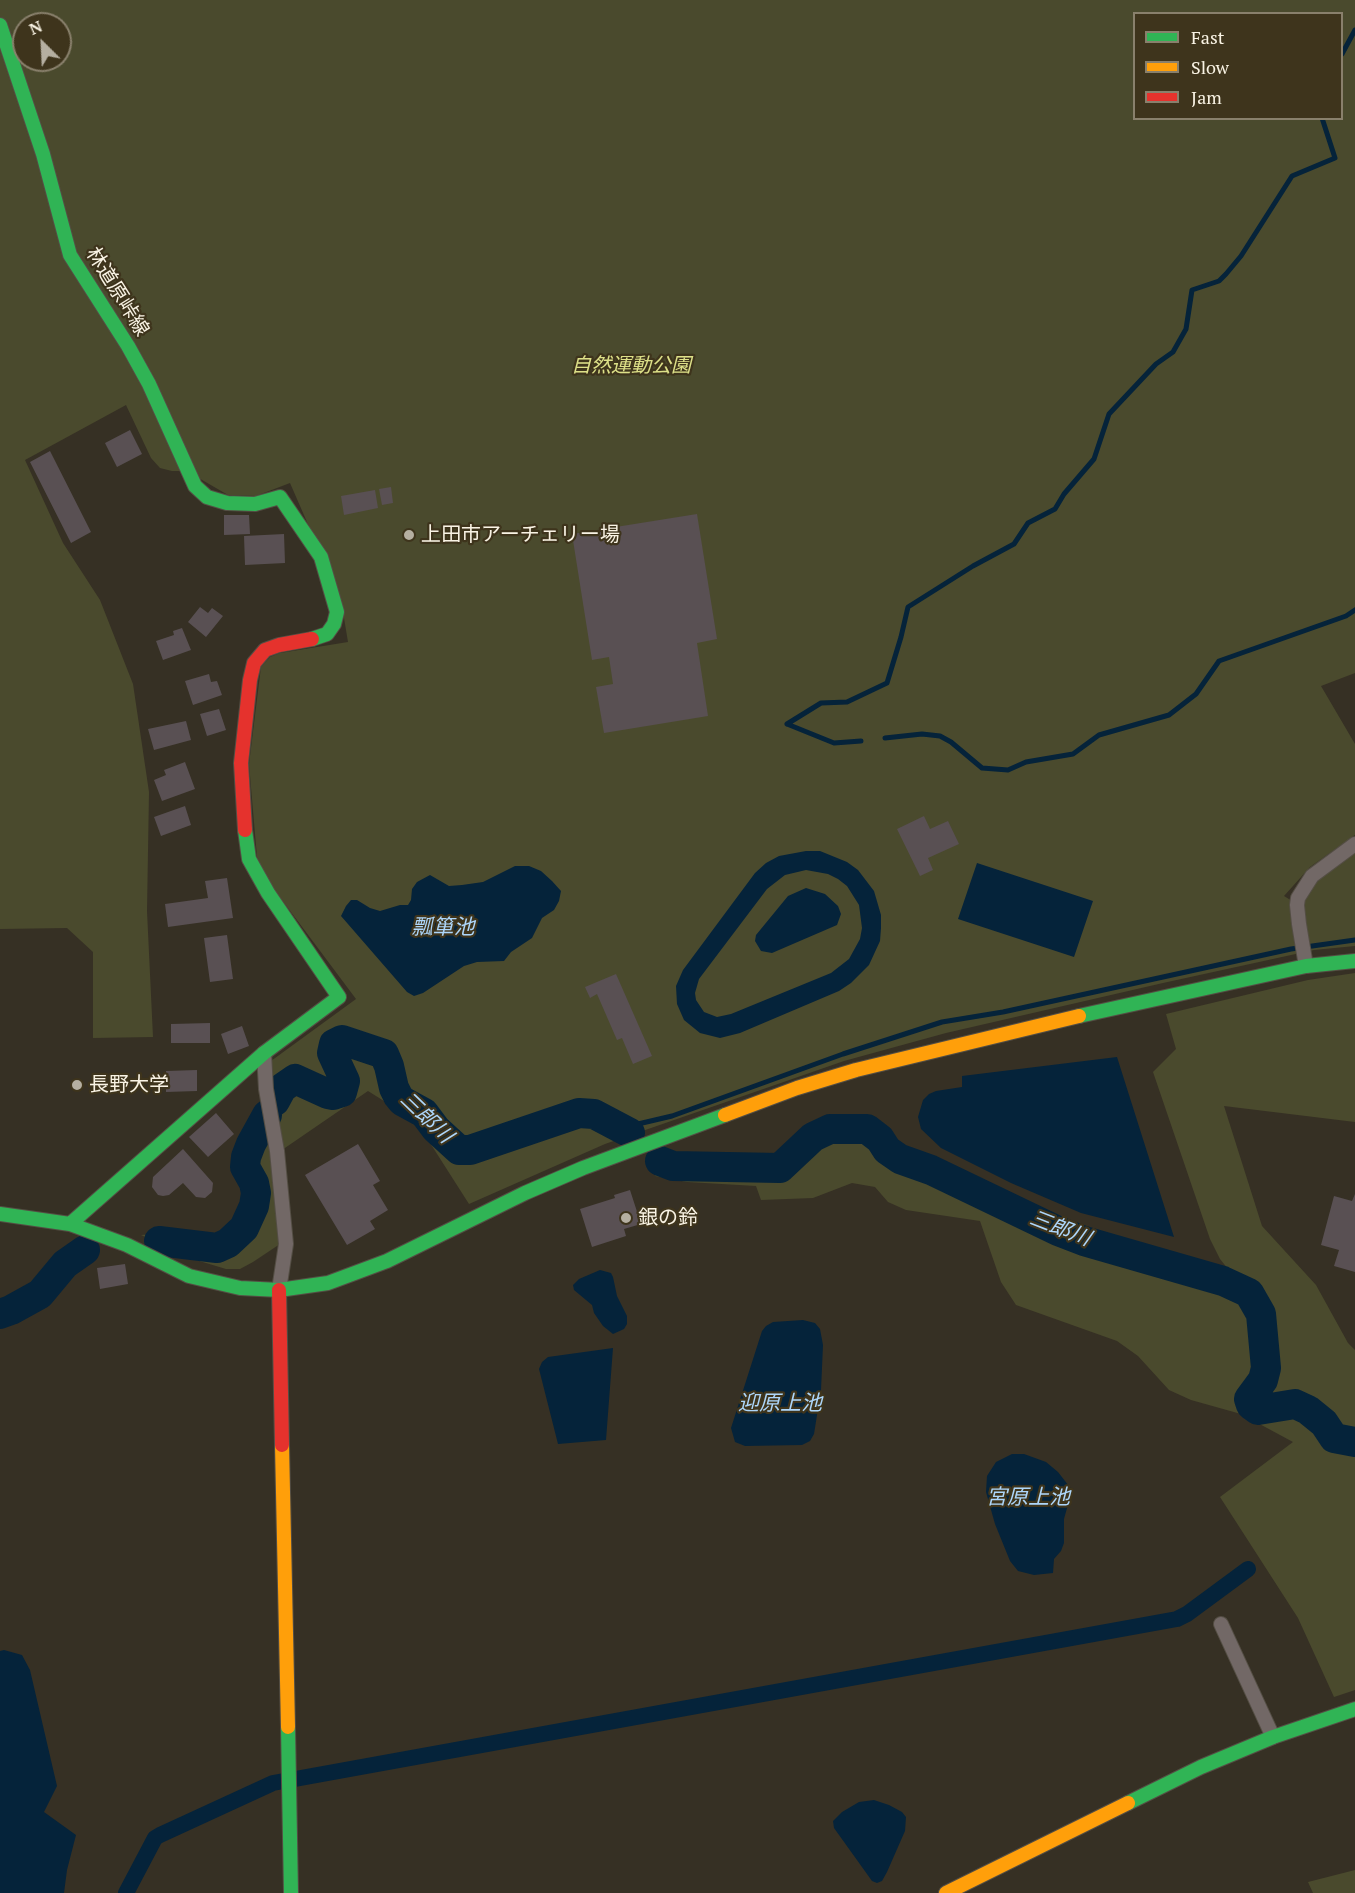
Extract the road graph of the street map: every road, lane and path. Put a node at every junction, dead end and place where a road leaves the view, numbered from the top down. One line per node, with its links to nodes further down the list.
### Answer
1 (0, 25): 5 (street, 林道原峠線)
2 (1355, 844): 4 (street)
3 (1355, 961): 4 (street)
4 (1306, 966): 8 (street)
5 (264, 1053): 7 (street); 8 (street)
6 (0, 1214): 7 (street)
7 (70, 1224): 8 (street)
8 (279, 1290): 12 (street)
9 (1221, 1624): 11 (street)
10 (1355, 1709): 11 (street)
11 (1273, 1737): 13 (street)
12 (291, 1893)
13 (946, 1893)

